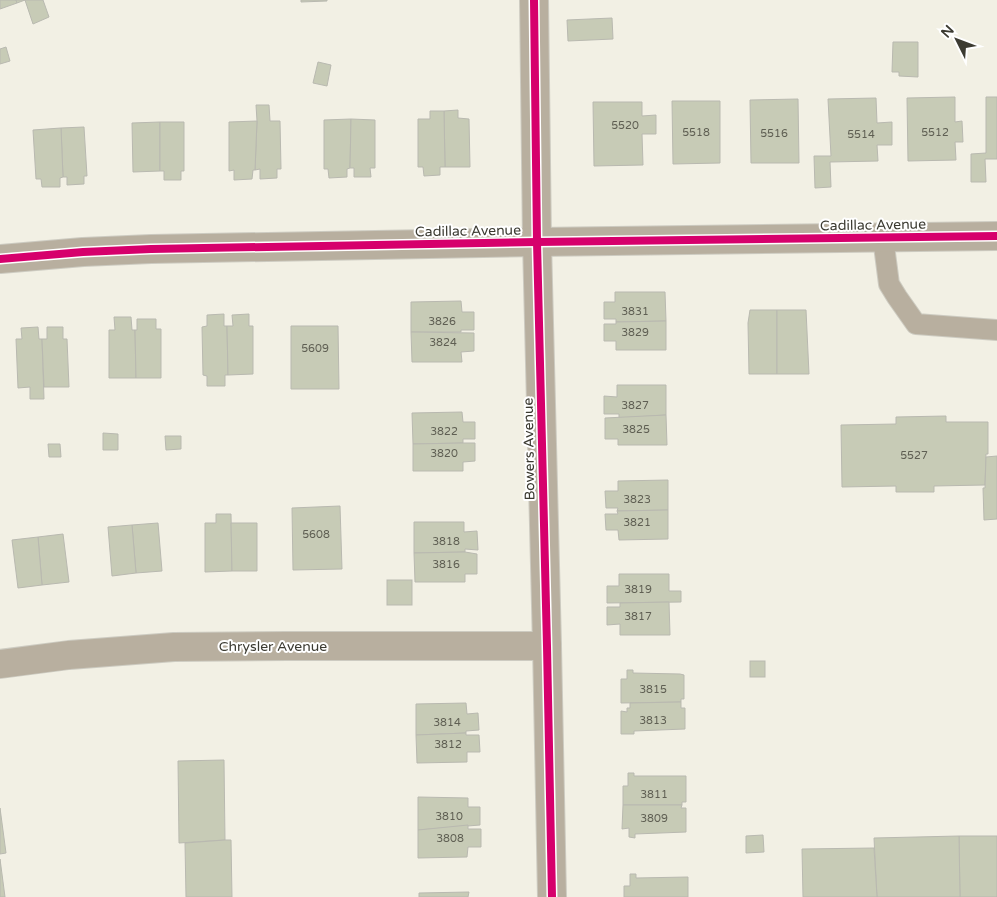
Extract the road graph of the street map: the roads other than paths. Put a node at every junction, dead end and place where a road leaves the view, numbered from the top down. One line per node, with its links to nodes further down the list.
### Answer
1 (534, 0): 4 (street, Bowers Avenue)
2 (997, 236): 3 (street, Cadillac Avenue)
3 (884, 238): 4 (street, Cadillac Avenue); 6 (lane)
4 (537, 242): 5 (street, Cadillac Avenue); 7 (street, Bowers Avenue)
5 (0, 259)
6 (997, 330)
7 (547, 646): 8 (street, Chrysler Avenue); 9 (street, Bowers Avenue)
8 (0, 664)
9 (552, 897)

